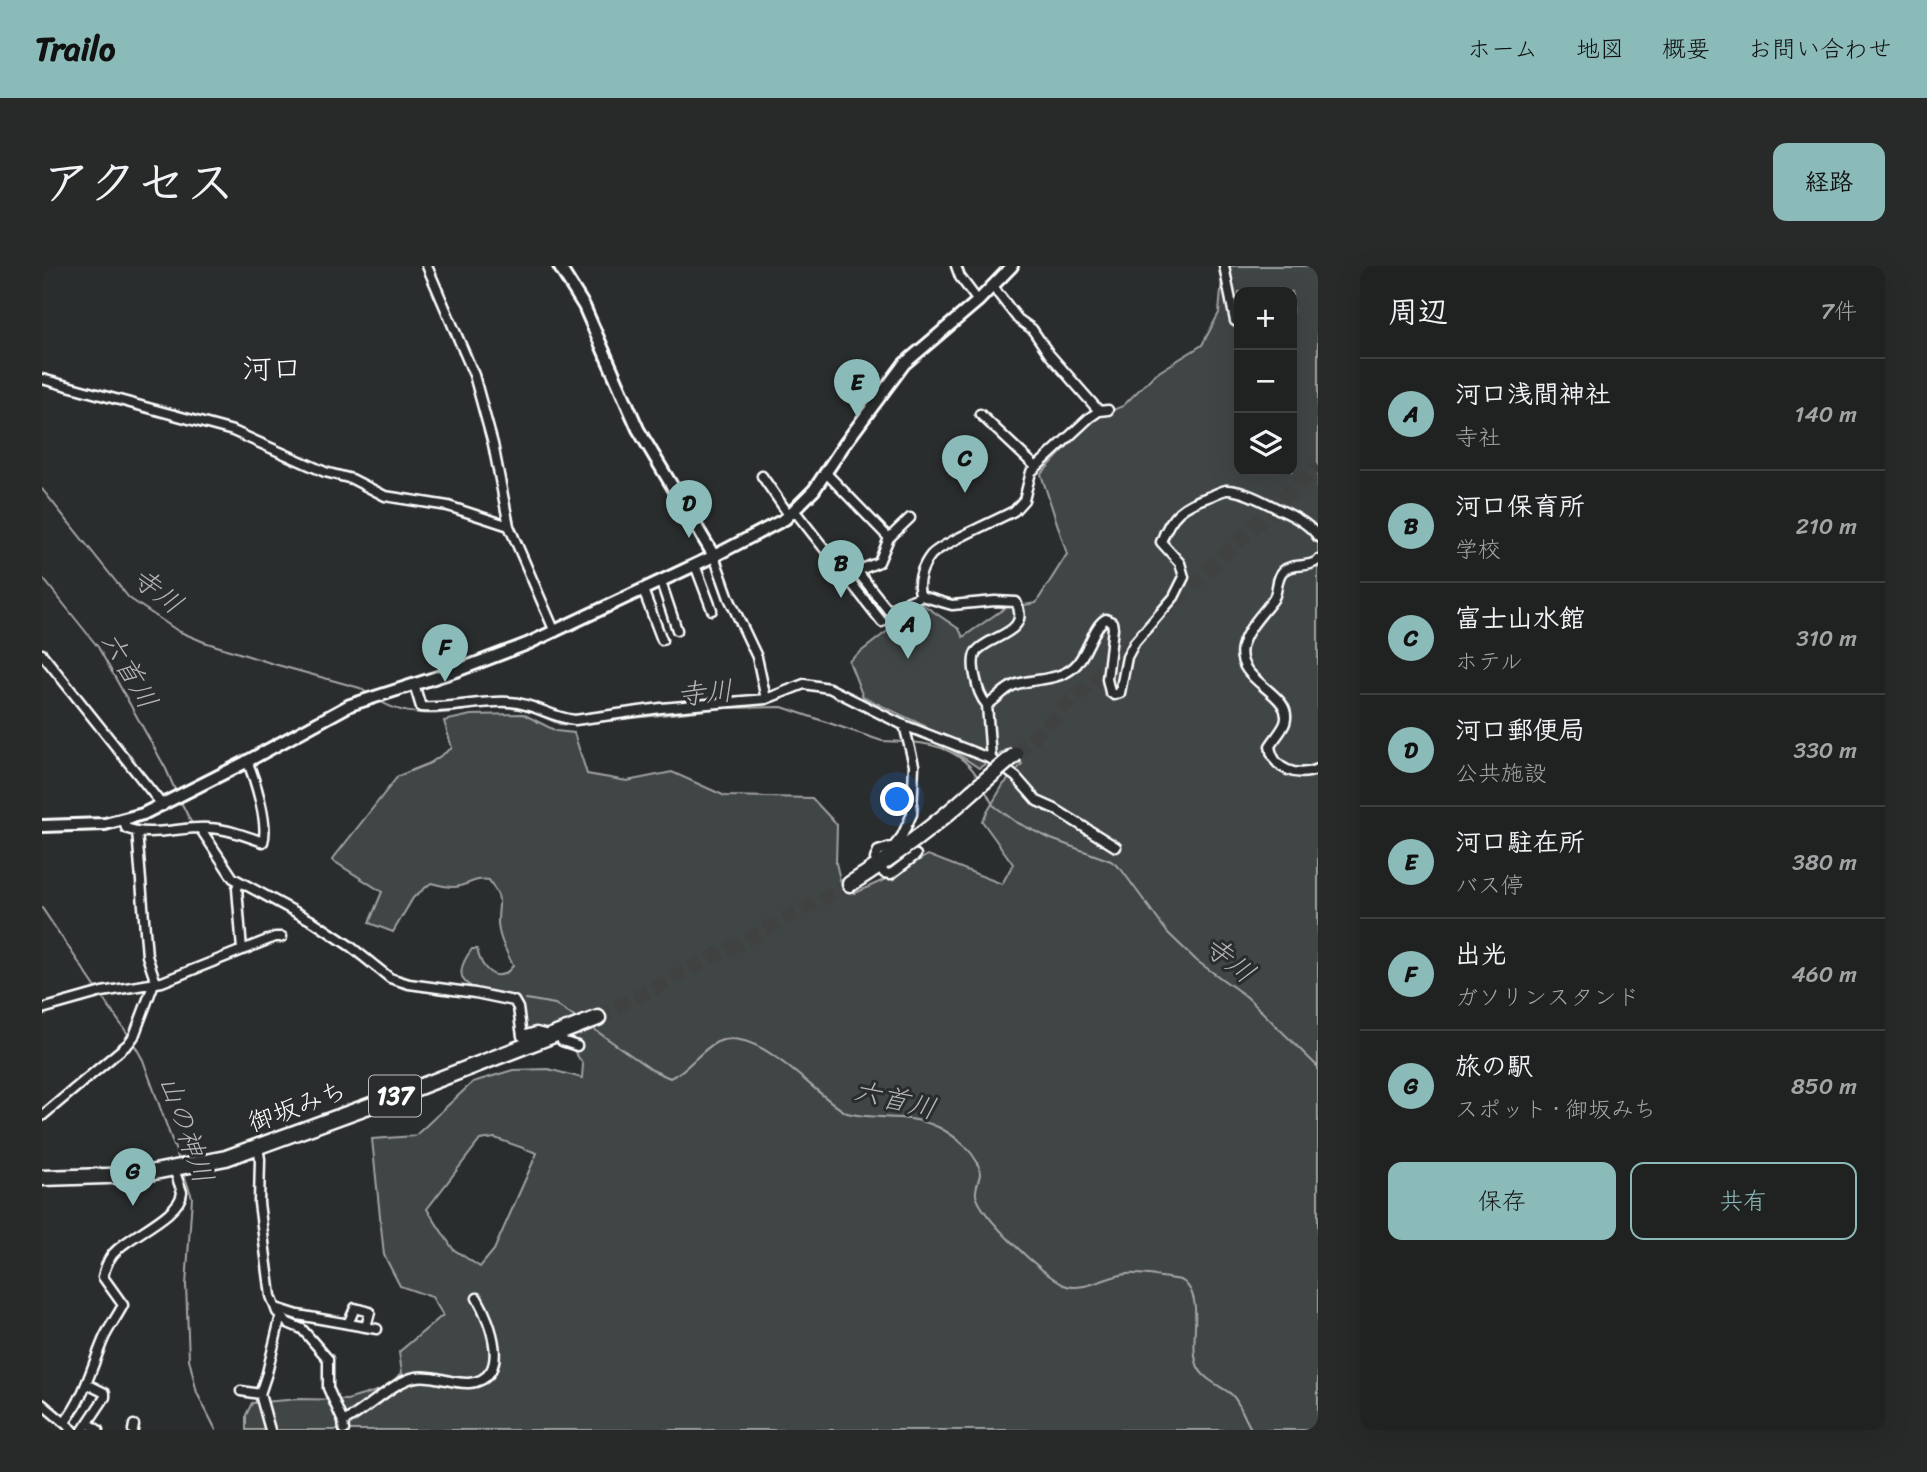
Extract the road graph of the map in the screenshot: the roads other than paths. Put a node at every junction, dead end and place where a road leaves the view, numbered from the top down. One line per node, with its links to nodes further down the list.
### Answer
1 (427, 266): 18 (street)
2 (559, 266): 21 (street)
3 (956, 266): 7 (street)
4 (1012, 266): 6 (street)
5 (1224, 266): 8 (street)
6 (993, 287): 7 (street); 11 (street)
7 (978, 301): 14 (street)
8 (1234, 316)
9 (42, 379): 18 (street)
10 (1108, 410): 11 (street)
11 (1099, 411): 13 (street)
12 (980, 414): 13 (street)
13 (1036, 467): 28 (street)
14 (826, 473): 16 (street); 20 (street)
15 (762, 476): 16 (street)
16 (792, 512): 21 (street); 24 (street)
17 (910, 518): 20 (street)
18 (509, 526): 32 (street)
19 (1318, 537): 37 (street)
20 (889, 538): 25 (street)
21 (714, 556): 23 (street); 36 (street)
22 (1318, 560): 42 (street)
23 (695, 565): 26 (street); 29 (street)
24 (840, 569): 25 (street); 30 (street)
25 (857, 572): 28 (street)
26 (660, 582): 27 (street); 31 (street)
27 (643, 590): 32 (street); 33 (street)
28 (920, 596): 37 (street)
29 (712, 610)
30 (881, 622)
31 (677, 630)
32 (555, 632): 35 (street)
33 (662, 640)
34 (42, 654): 43 (street)
35 (414, 684): 36 (street); 41 (street)
36 (766, 699): 38 (street)
37 (986, 705): 40 (street)
38 (904, 725): 40 (street); 50 (street)
39 (1016, 754): 50 (highway, bridge)
40 (991, 759): 48 (street)
41 (247, 761): 43 (street); 46 (street)
42 (1318, 769)
43 (163, 806): 44 (street)
44 (124, 820): 45 (street); 47 (street)
45 (42, 826)
46 (200, 828): 47 (street); 51 (street)
47 (137, 831): 55 (street)
48 (1116, 847)
49 (916, 855): 50 (street)
50 (878, 866): 52 (highway)
51 (239, 883): 54 (street); 58 (street)
52 (850, 884)
53 (282, 937): 54 (street)
54 (242, 950): 55 (street)
55 (155, 983): 56 (street); 61 (street)
56 (42, 1009)
57 (598, 1018): 62 (highway, 御坂みち / 137)
58 (544, 1034)
59 (562, 1041): 60 (street)
60 (577, 1046)
61 (42, 1116)
62 (258, 1147): 63 (highway, 御坂みち / 137); 66 (street)
63 (181, 1168): 64 (highway, 御坂みち / 137); 70 (street)
64 (42, 1178)
65 (477, 1298): 76 (street)
66 (278, 1312): 67 (street); 72 (street); 76 (street)
67 (348, 1324): 68 (street); 68 (street)
68 (366, 1327): 69 (street)
69 (377, 1329)
70 (87, 1384): 74 (street); 75 (street)
71 (241, 1391): 72 (street)
72 (260, 1394): 79 (street)
73 (42, 1404): 74 (street)
74 (65, 1422): 77 (street)
75 (85, 1426): 78 (street)
76 (343, 1426)
77 (73, 1430)
78 (98, 1430)
79 (270, 1430)

